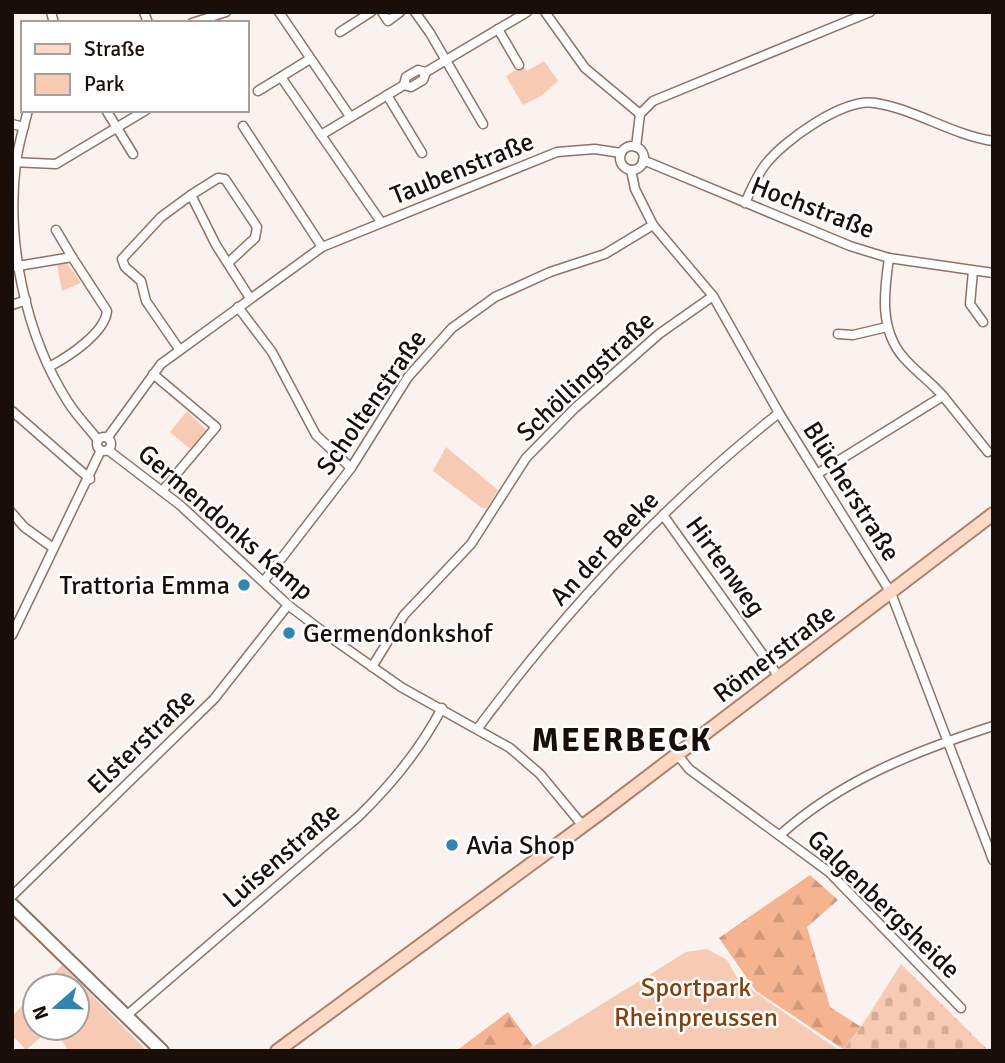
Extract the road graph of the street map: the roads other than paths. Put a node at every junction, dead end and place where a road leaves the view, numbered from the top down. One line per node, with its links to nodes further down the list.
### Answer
1 (279, 12): 13 (street)
2 (371, 12): 12 (street)
3 (382, 12): 4 (street)
4 (400, 12)
5 (415, 12): 14 (street)
6 (527, 12): 11 (street)
7 (545, 12): 22 (street)
8 (870, 12): 22 (street)
9 (221, 13): 10 (street)
10 (198, 21)
11 (498, 29): 14 (street); 15 (street)
12 (340, 32)
13 (310, 58): 16 (street); 23 (street)
14 (446, 60): 18 (street); 25 (street)
15 (519, 65)
16 (281, 77): 17 (street); 29 (street)
17 (258, 91)
18 (387, 95): 23 (street); 32 (street)
19 (28, 112): 27 (street)
20 (107, 112): 28 (street)
21 (143, 112): 28 (street)
22 (640, 114): 31 (street)
23 (349, 116): 29 (street)
24 (12, 124): 27 (street)
25 (482, 124)
26 (243, 126): 44 (street)
27 (24, 127): 36 (street)
28 (117, 128): 34 (street); 36 (street)
29 (321, 135): 41 (street)
30 (993, 141): 40 (street)
31 (636, 147): 33 (street); 35 (street)
32 (422, 153)
33 (621, 153): 37 (street); 41 (street, Taubenstraße)
34 (133, 154)
35 (643, 160): 37 (street); 40 (street, Hochstraße)
36 (14, 162): 39 (street)
37 (631, 170): 42 (street, Blücherstraße)
38 (191, 195): 47 (street); 47 (street); 59 (street)
39 (13, 199): 48 (street)
40 (745, 203): 46 (street, Hochstraße)
41 (381, 222): 44 (street, Taubenstraße)
42 (653, 225): 51 (street, Blücherstraße); 69 (street, Scholtenstraße)
43 (56, 230): 45 (street)
44 (322, 247): 52 (street, Taubenstraße)
45 (72, 257): 48 (street); 60 (street)
46 (889, 258): 49 (street, Hochstraße); 57 (street)
47 (228, 263): 52 (street)
48 (16, 266): 53 (street)
49 (973, 271): 50 (street, Hochstraße); 56 (street)
50 (993, 273)
51 (713, 296): 64 (street, Blücherstraße); 81 (street, Schöllingstraße)
52 (250, 298): 55 (street, Taubenstraße)
53 (26, 300): 54 (street); 60 (street)
54 (12, 305)
55 (237, 307): 59 (street, Taubenstraße); 69 (street)
56 (983, 322)
57 (887, 327): 58 (street); 62 (street)
58 (838, 334)
59 (178, 349): 61 (street, Taubenstraße)
60 (49, 367): 66 (street)
61 (153, 374): 65 (street, Taubenstraße); 72 (street)
62 (943, 396): 68 (street); 70 (street)
63 (12, 411): 71 (street)
64 (779, 413): 70 (street, Blücherstraße); 75 (street, An der Beeke)
65 (108, 437): 66 (street); 67 (street)
66 (98, 440): 67 (street)
67 (104, 450): 71 (street); 72 (street, Germendonks Kamp)
68 (988, 452)
69 (351, 468): 77 (street, Scholtenstraße)
70 (817, 474): 78 (street, Blücherstraße)
71 (90, 479): 76 (street)
72 (162, 491): 77 (street, Germendonks Kamp)
73 (12, 513): 76 (street)
74 (993, 514): 78 (main road, Römerstraße)
75 (663, 515): 82 (street, Hirtenweg); 85 (street, An der Beeke)
76 (52, 547): 80 (street)
77 (264, 582): 79 (street, Germendonks Kamp)
78 (891, 593): 82 (main road, Römerstraße); 86 (street, Blücherstraße)
79 (288, 605): 81 (street, Germendonks Kamp); 91 (street, Elsterstraße)
80 (13, 630)
81 (372, 667): 83 (street, Germendonks Kamp)
82 (779, 677): 87 (main road, Römerstraße)
83 (442, 708): 85 (street, Germendonks Kamp); 94 (street, Luisenstraße)
84 (993, 726): 86 (street)
85 (478, 728): 88 (street, Germendonks Kamp)
86 (946, 740): 89 (street); 90 (street, Blücherstraße)
87 (677, 754): 88 (main road, Römerstraße); 89 (street, Galgenbergsheide)
88 (583, 826): 96 (main road, Römerstraße)
89 (780, 835): 93 (street, Galgenbergsheide)
90 (992, 858)
91 (12, 896)
92 (12, 905): 94 (main road)
93 (961, 1008)
94 (127, 1016): 95 (main road)
95 (162, 1051)
96 (277, 1051)

